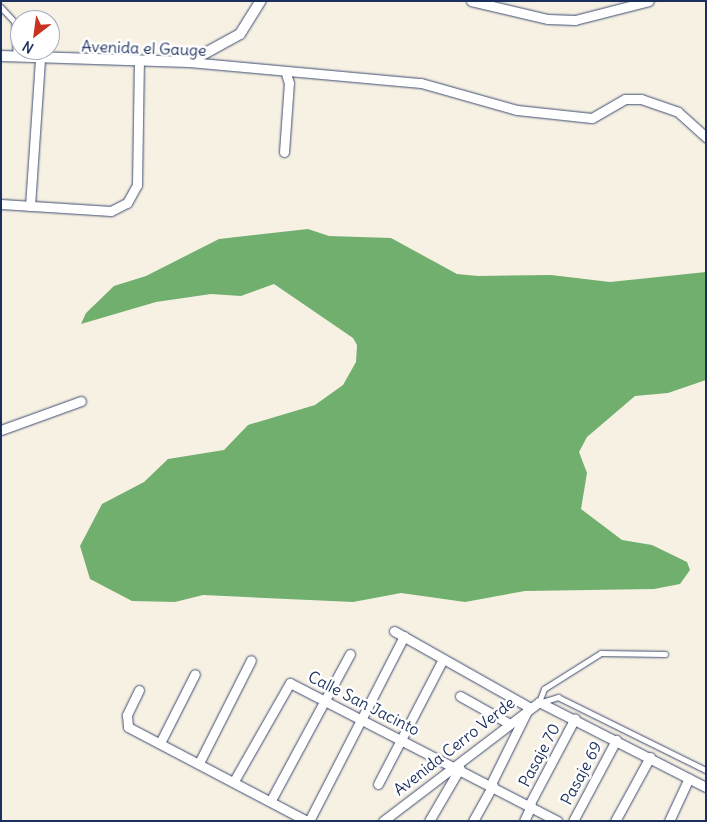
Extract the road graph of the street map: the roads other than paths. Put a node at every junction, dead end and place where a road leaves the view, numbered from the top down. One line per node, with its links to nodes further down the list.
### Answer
1 (262, 1): 8 (street)
2 (471, 1): 3 (street)
3 (649, 1)
4 (1, 7): 5 (lane)
5 (10, 17)
6 (40, 60): 14 (street)
7 (60, 60): 9 (street, Avenida el Gauge)
8 (189, 62): 9 (street, Avenida el Gauge); 10 (street, Avenida el Gauge)
9 (138, 64): 14 (street)
10 (286, 74): 11 (street, Avenida el Gauge); 12 (street)
11 (706, 137)
12 (284, 152)
13 (1, 204): 14 (street)
14 (30, 206)
15 (81, 401): 16 (street)
16 (1, 430)
17 (394, 631): 18 (street)
18 (404, 636): 21 (street); 30 (street)
19 (350, 654): 26 (street)
20 (665, 654): 27 (lane)
21 (442, 659): 28 (street); 32 (street)
22 (250, 660): 36 (street)
23 (195, 674): 34 (street)
24 (139, 690): 34 (street)
25 (460, 696): 31 (street)
26 (327, 701): 30 (street, Calle San Jacinto); 40 (street, Calle San Jacinto); 44 (street)
27 (541, 702): 28 (street, Avenida Cerro Verde); 29 (street); 38 (lane)
28 (529, 707): 31 (street, Avenida Cerro Verde); 42 (street)
29 (575, 718): 33 (street); 45 (street, Pasaje 70)
30 (362, 720): 32 (street, Calle San Jacinto); 46 (street)
31 (510, 724): 37 (street, Avenida Cerro Verde)
32 (401, 739): 37 (street, Calle San Jacinto); 41 (street)
33 (616, 740): 35 (street); 52 (street, Pasaje 69)
34 (160, 743): 36 (street)
35 (650, 757): 39 (street); 53 (street)
36 (199, 763): 40 (street)
37 (457, 766): 42 (street, Calle San Jacinto); 47 (street, Avenida Cerro Verde); 48 (street)
38 (705, 768)
39 (689, 778): 43 (street); 54 (street)
40 (234, 781): 44 (street)
41 (378, 784)
42 (492, 784): 45 (street, Calle San Jacinto); 49 (street)
43 (706, 787)
44 (271, 800): 46 (street)
45 (530, 806): 50 (street, Pasaje 70); 51 (street, Calle San Jacinto)
46 (308, 821)
47 (383, 821)
48 (429, 821)
49 (473, 821)
50 (524, 821)
51 (557, 821)
52 (573, 821)
53 (615, 821)
54 (669, 821)

